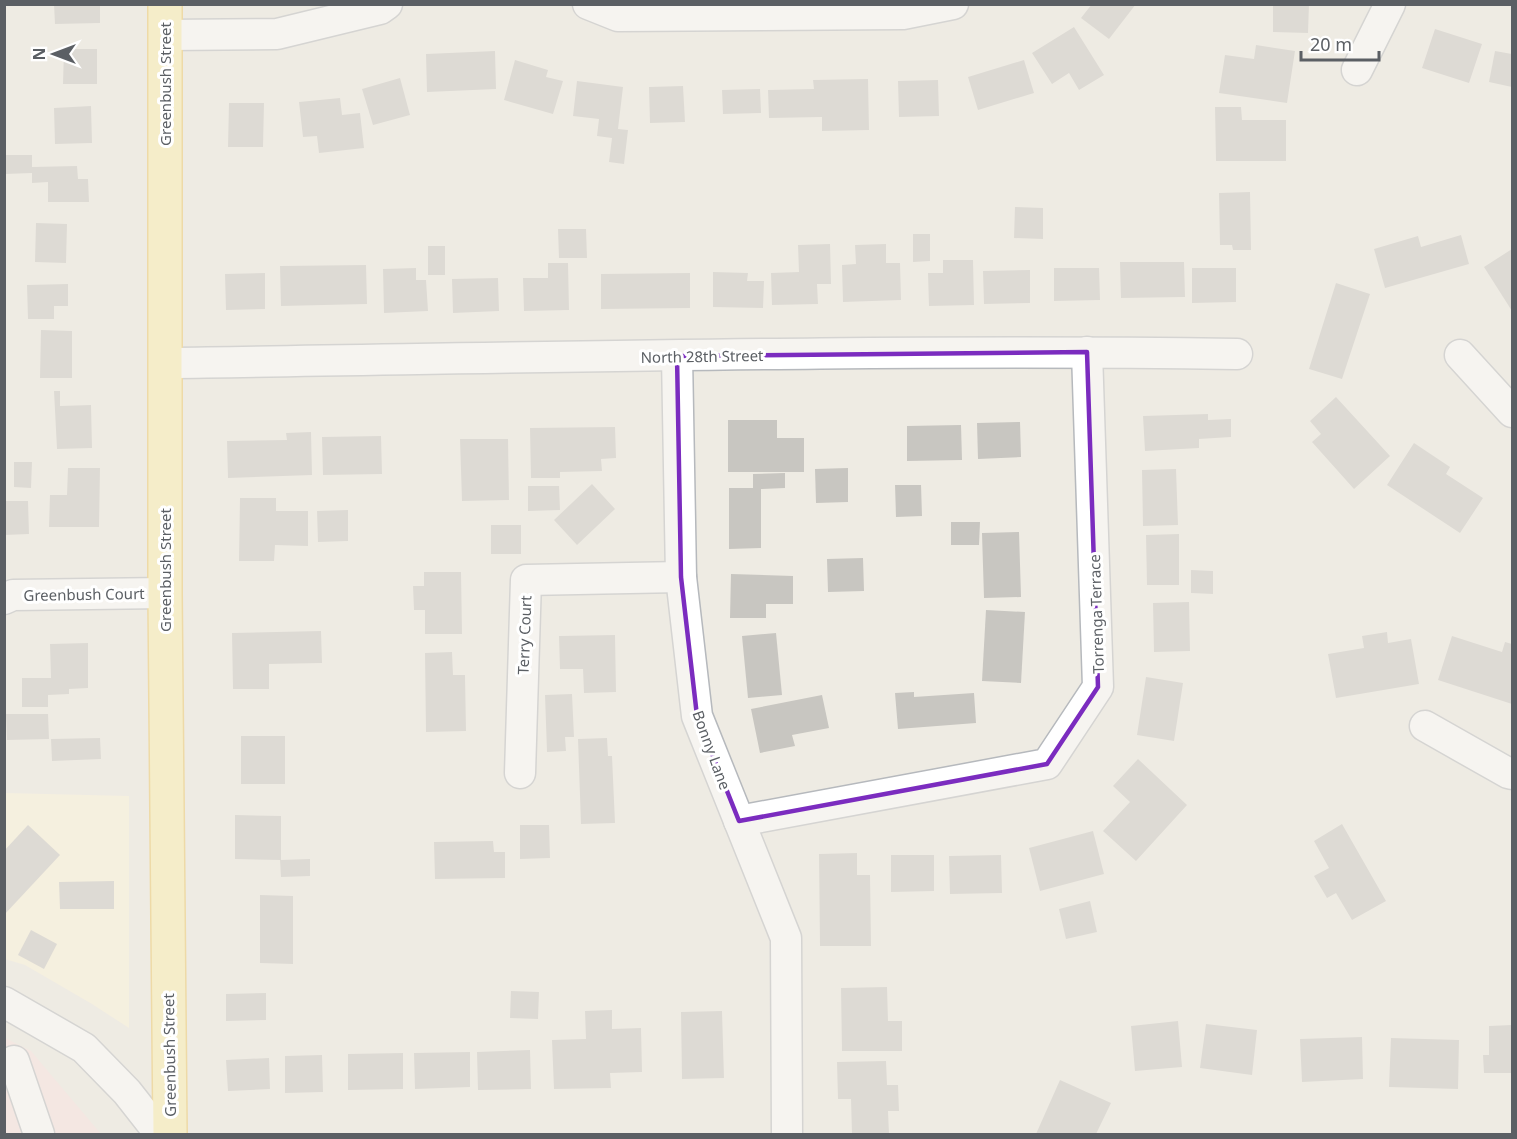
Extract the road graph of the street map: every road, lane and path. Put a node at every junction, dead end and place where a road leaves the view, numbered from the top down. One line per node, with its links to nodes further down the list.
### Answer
1 (387, 4): 5 (street)
2 (588, 4): 3 (street)
3 (953, 4)
4 (1390, 4): 6 (street)
5 (165, 20): 11 (main road, Greenbush Street)
6 (1357, 70)
7 (1088, 352): 8 (street, North 28th Street); 10 (street, North 28th Street); 19 (street, Torrenga Terrace)
8 (1238, 354)
9 (1460, 355): 12 (street)
10 (677, 356): 11 (street, North 28th Street); 13 (street, Bonny Lane)
11 (166, 363): 14 (main road, Greenbush Street)
12 (1512, 411)
13 (681, 578): 17 (street, Terry Court); 19 (street, Bonny Lane)
14 (165, 593): 15 (street, Greenbush Court); 24 (main road, Greenbush Street)
15 (4, 599)
16 (1425, 726): 18 (street)
17 (520, 773)
18 (1512, 774)
19 (739, 821): 25 (street, Bonny Lane)
20 (4, 1002): 23 (street)
21 (14, 1061): 22 (street)
22 (39, 1134)
23 (160, 1134)
24 (170, 1134)
25 (787, 1134)

